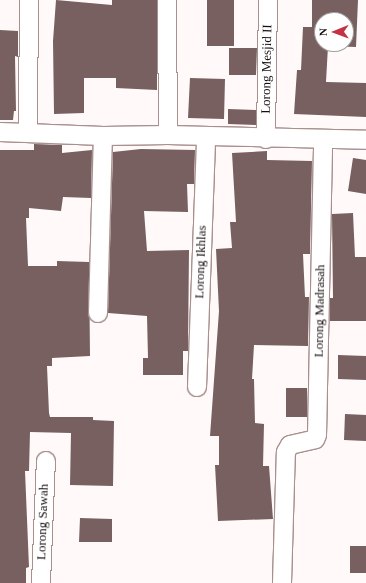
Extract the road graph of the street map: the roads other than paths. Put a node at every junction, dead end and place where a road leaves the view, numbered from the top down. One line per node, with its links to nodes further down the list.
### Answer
1 (29, 0): 5 (street)
2 (167, 0): 6 (street)
3 (268, 0): 9 (street, Lorong Mesjid II)
4 (0, 132): 5 (street)
5 (28, 132): 7 (street)
6 (168, 135): 7 (street); 8 (street)
7 (103, 136): 12 (street)
8 (206, 138): 9 (street); 13 (street, Lorong Ikhlas)
9 (266, 139): 10 (street)
10 (323, 140): 11 (street); 16 (street, Lorong Madrasah)
11 (366, 140)
12 (98, 313)
13 (197, 387)
14 (46, 461): 15 (street, Lorong Sawah)
15 (40, 583)
16 (282, 583)

